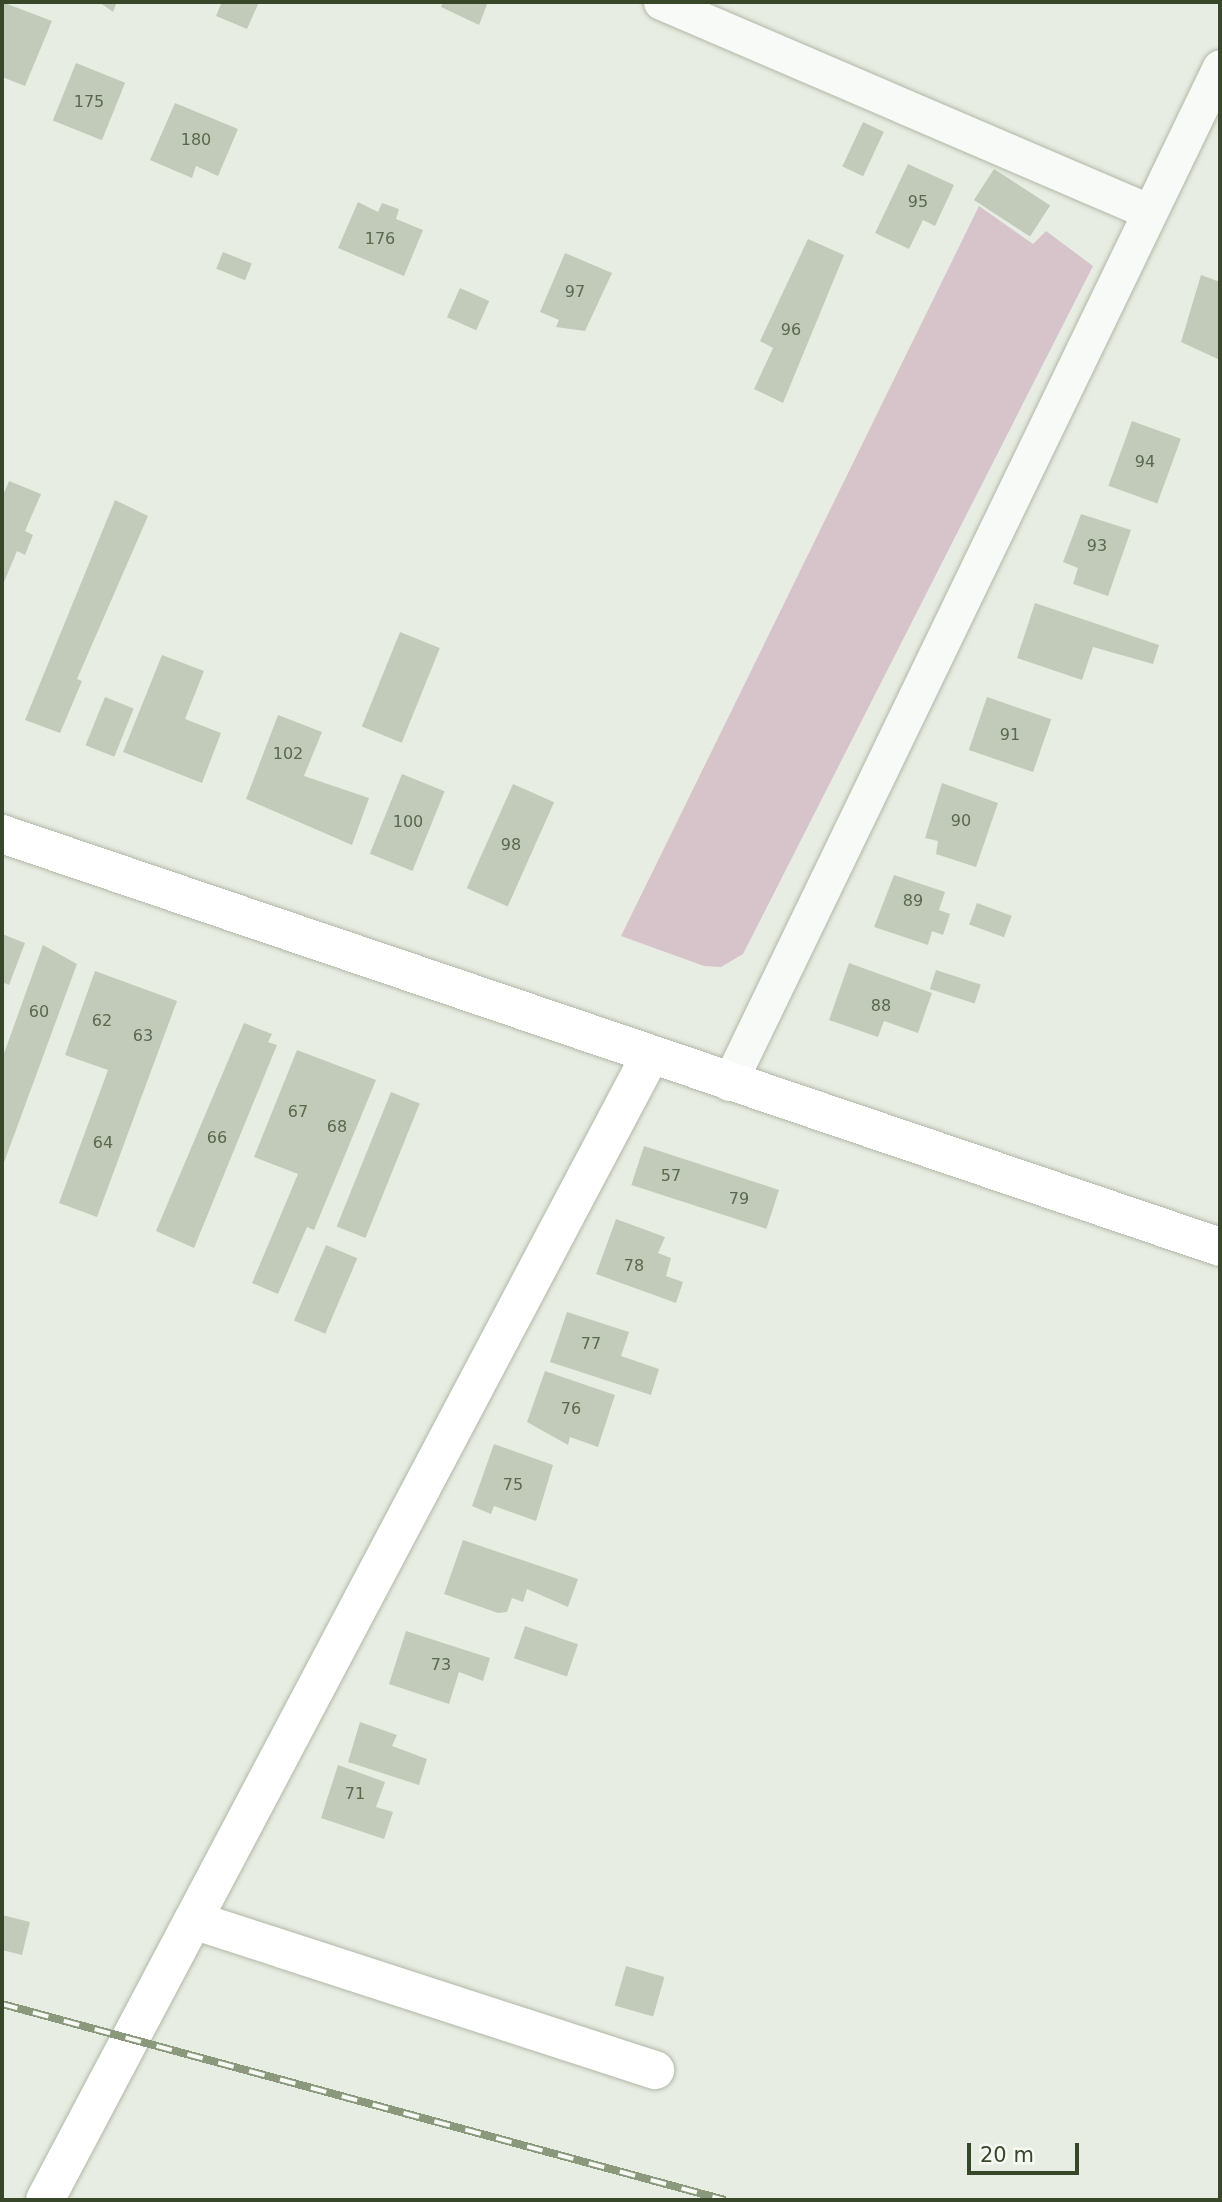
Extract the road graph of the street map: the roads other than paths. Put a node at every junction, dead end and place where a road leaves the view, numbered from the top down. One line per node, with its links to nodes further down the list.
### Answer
1 (661, 2): 3 (street)
2 (1220, 67): 3 (street)
3 (1148, 211): 6 (street)
4 (2, 834): 5 (street)
5 (650, 1056): 6 (street); 8 (street)
6 (729, 1083): 7 (street)
7 (1220, 1247)
8 (193, 1920): 9 (street); 10 (street)
9 (654, 2070)
10 (46, 2200)

